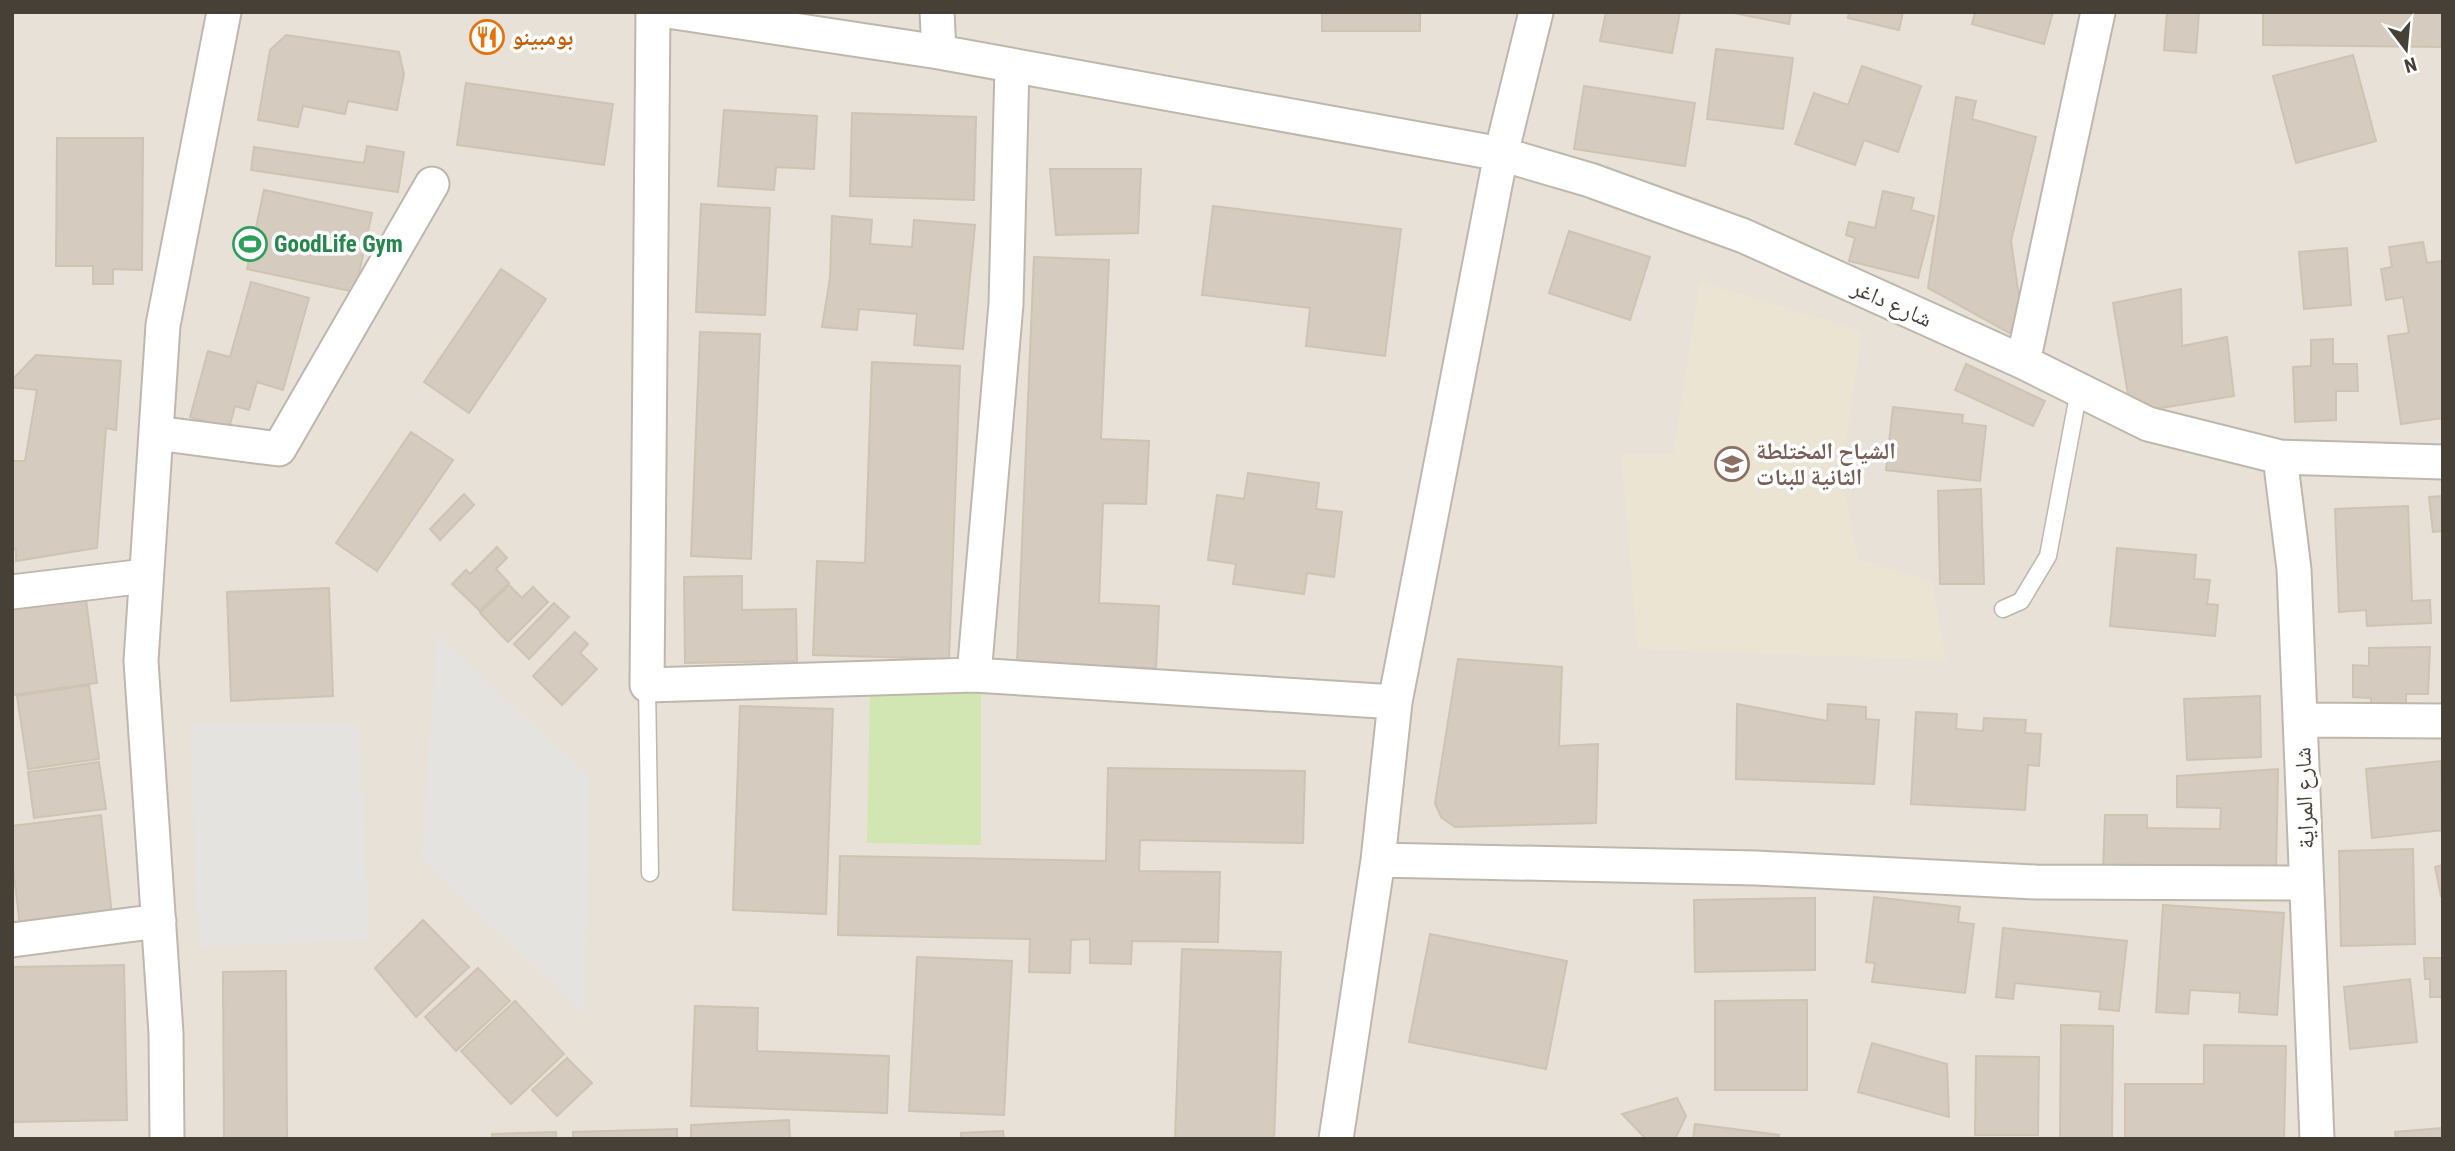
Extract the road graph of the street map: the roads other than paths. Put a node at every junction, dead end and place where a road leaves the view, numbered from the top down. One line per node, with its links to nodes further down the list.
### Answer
1 (224, 12): 13 (street)
2 (653, 12): 20 (street)
3 (674, 12): 7 (street, شارع داغر)
4 (937, 12): 7 (street)
5 (1536, 12): 9 (street)
6 (2098, 12): 11 (street)
7 (939, 52): 8 (street, شارع داغر)
8 (1012, 66): 9 (street, شارع داغر); 19 (street)
9 (1500, 154): 11 (street, شارع داغر); 21 (street)
10 (432, 184): 13 (street)
11 (2024, 362): 12 (street, شارع داغر)
12 (2080, 390): 14 (street, شارع داغر); 18 (lane)
13 (156, 433): 16 (street)
14 (2280, 457): 15 (street, شارع داغر); 22 (street, شارع المراية)
15 (2443, 462)
16 (145, 576): 17 (street); 27 (street)
17 (12, 592)
18 (2003, 609)
19 (974, 675): 20 (street); 21 (street)
20 (646, 685): 25 (lane)
21 (1395, 702): 24 (street)
22 (2302, 720): 23 (street); 26 (street, شارع المراية)
23 (2443, 721)
24 (1378, 860): 26 (street); 30 (street)
25 (650, 873)
26 (2306, 883): 31 (street, شارع المراية)
27 (159, 921): 28 (street); 29 (street)
28 (12, 940)
29 (167, 1139)
30 (1336, 1139)
31 (2316, 1139)

